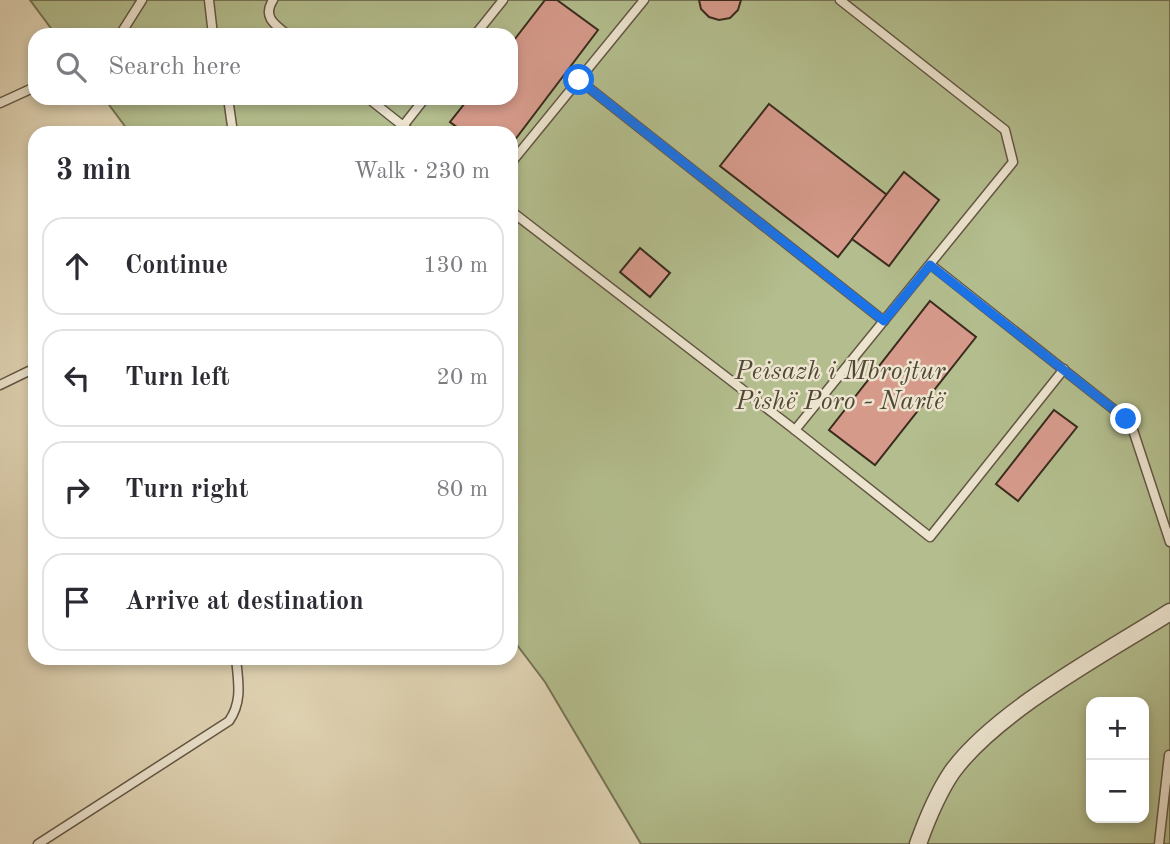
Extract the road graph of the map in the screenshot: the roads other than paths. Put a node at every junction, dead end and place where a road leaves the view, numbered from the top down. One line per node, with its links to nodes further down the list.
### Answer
1 (142, 0): 7 (lane)
2 (209, 0): 8 (lane)
3 (273, 0): 9 (lane)
4 (503, 0): 10 (lane)
5 (644, 0): 11 (lane)
6 (840, 0): 21 (lane)
7 (124, 28)
8 (212, 28)
9 (281, 28)
10 (481, 28)
11 (579, 80): 19 (lane); 22 (lane)
12 (28, 90): 13 (lane)
13 (0, 103)
14 (229, 105): 17 (lane)
15 (377, 105): 18 (lane)
16 (420, 105): 18 (lane)
17 (232, 126)
18 (403, 126)
19 (518, 154)
20 (518, 216): 26 (lane)
21 (930, 265): 22 (lane); 23 (lane)
22 (884, 321): 26 (lane)
23 (1064, 369): 26 (lane); 27 (lane)
24 (28, 371): 25 (lane)
25 (0, 385)
26 (795, 430)
27 (1170, 542)
28 (1170, 612): 32 (street)
29 (237, 665): 31 (lane)
30 (1169, 755): 33 (lane)
31 (38, 844)
32 (918, 844)
33 (1159, 844)

